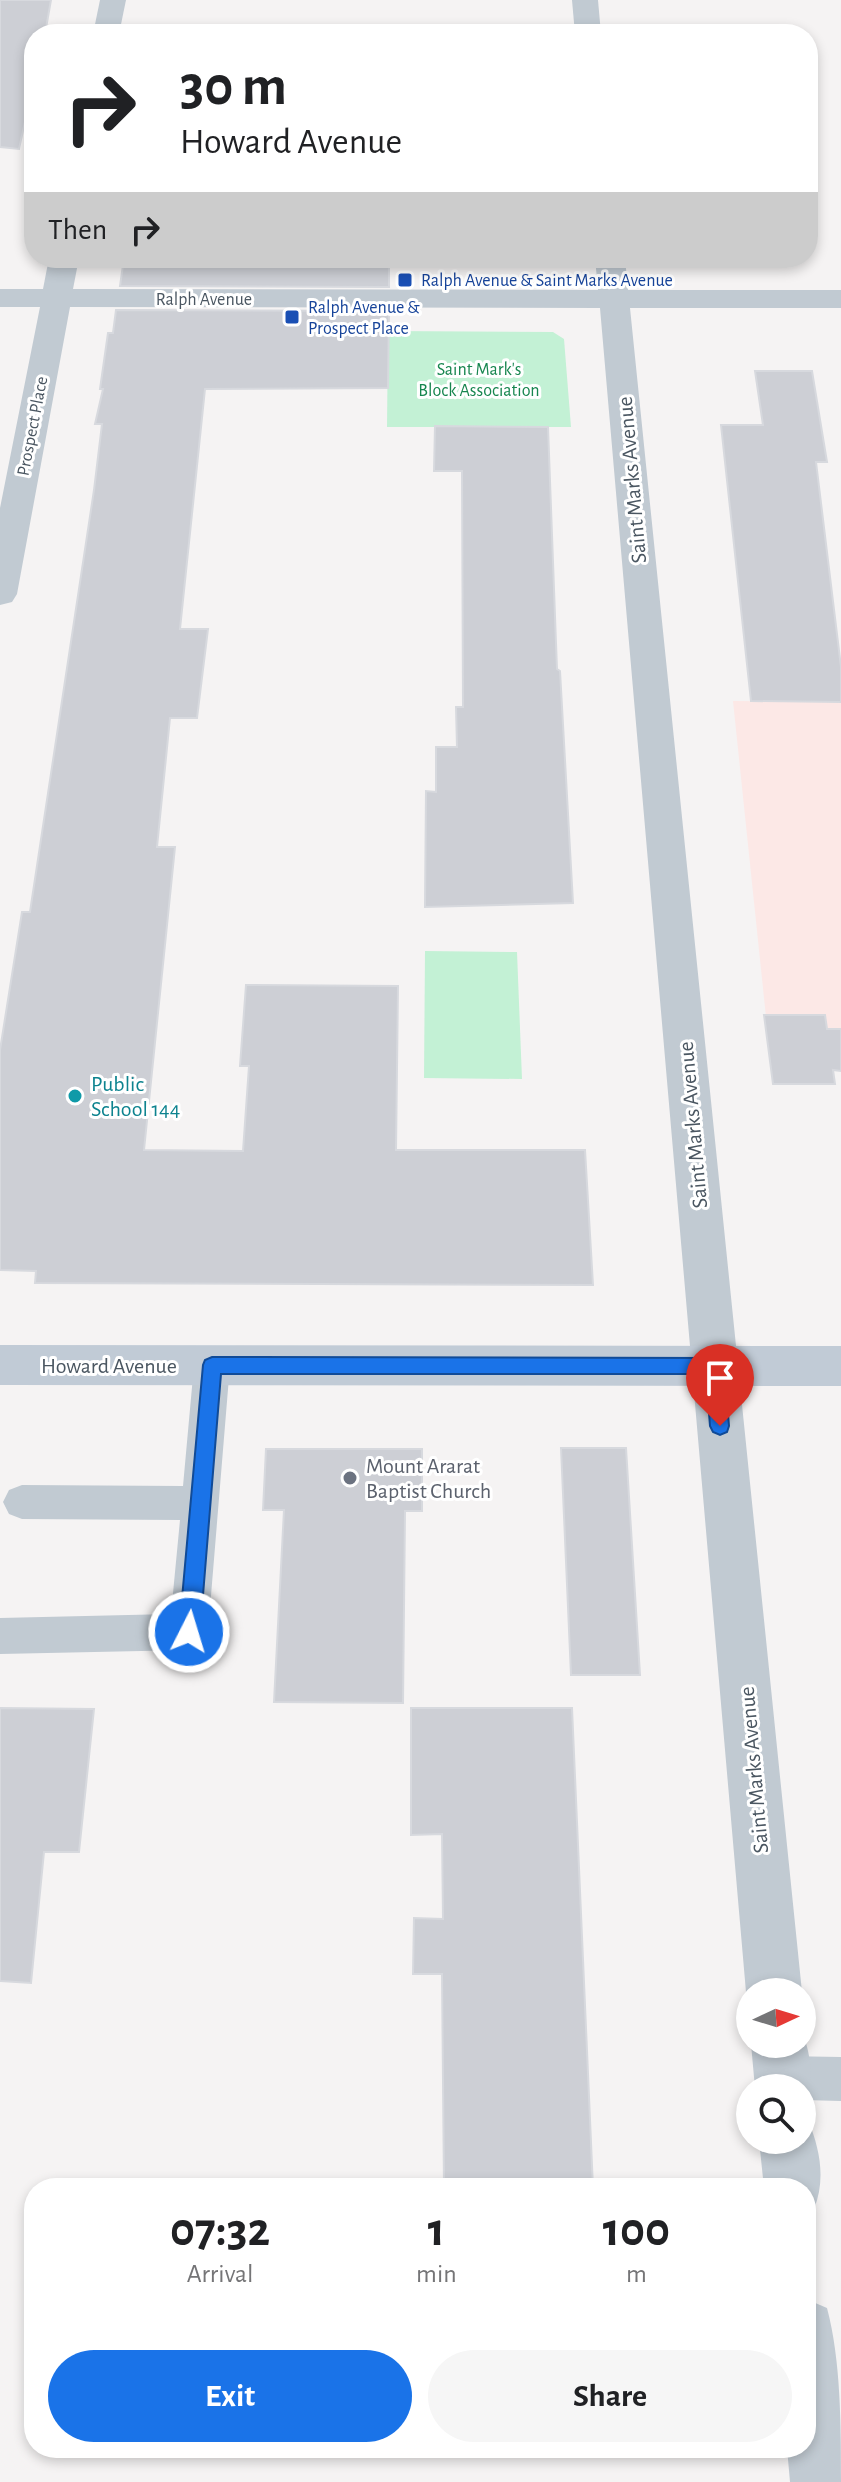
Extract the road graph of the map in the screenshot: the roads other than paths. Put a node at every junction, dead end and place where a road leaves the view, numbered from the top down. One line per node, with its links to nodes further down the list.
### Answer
1 (113, 0): 3 (street)
2 (585, 0): 4 (street)
3 (108, 24)
4 (587, 24)
5 (62, 268): 8 (street, Prospect Place)
6 (611, 268): 9 (street, Saint Marks Avenue)
7 (0, 298): 8 (street, Ralph Avenue)
8 (56, 299): 9 (street, Ralph Avenue); 11 (street, Prospect Place)
9 (614, 299): 10 (street, Ralph Avenue); 14 (street, Saint Marks Avenue)
10 (841, 299)
11 (0, 594)
12 (0, 1365): 13 (street, Howard Avenue)
13 (212, 1365): 14 (street, Howard Avenue); 17 (lane)
14 (715, 1366): 15 (street, Howard Avenue); 19 (street, Saint Marks Avenue)
15 (841, 1366)
16 (22, 1502): 17 (lane)
17 (200, 1503): 18 (lane)
18 (0, 1636)
19 (773, 1978)
20 (781, 2070): 21 (lane)
21 (841, 2079)
22 (789, 2154): 23 (street)
23 (792, 2178)
24 (816, 2431): 25 (street)
25 (821, 2482)

